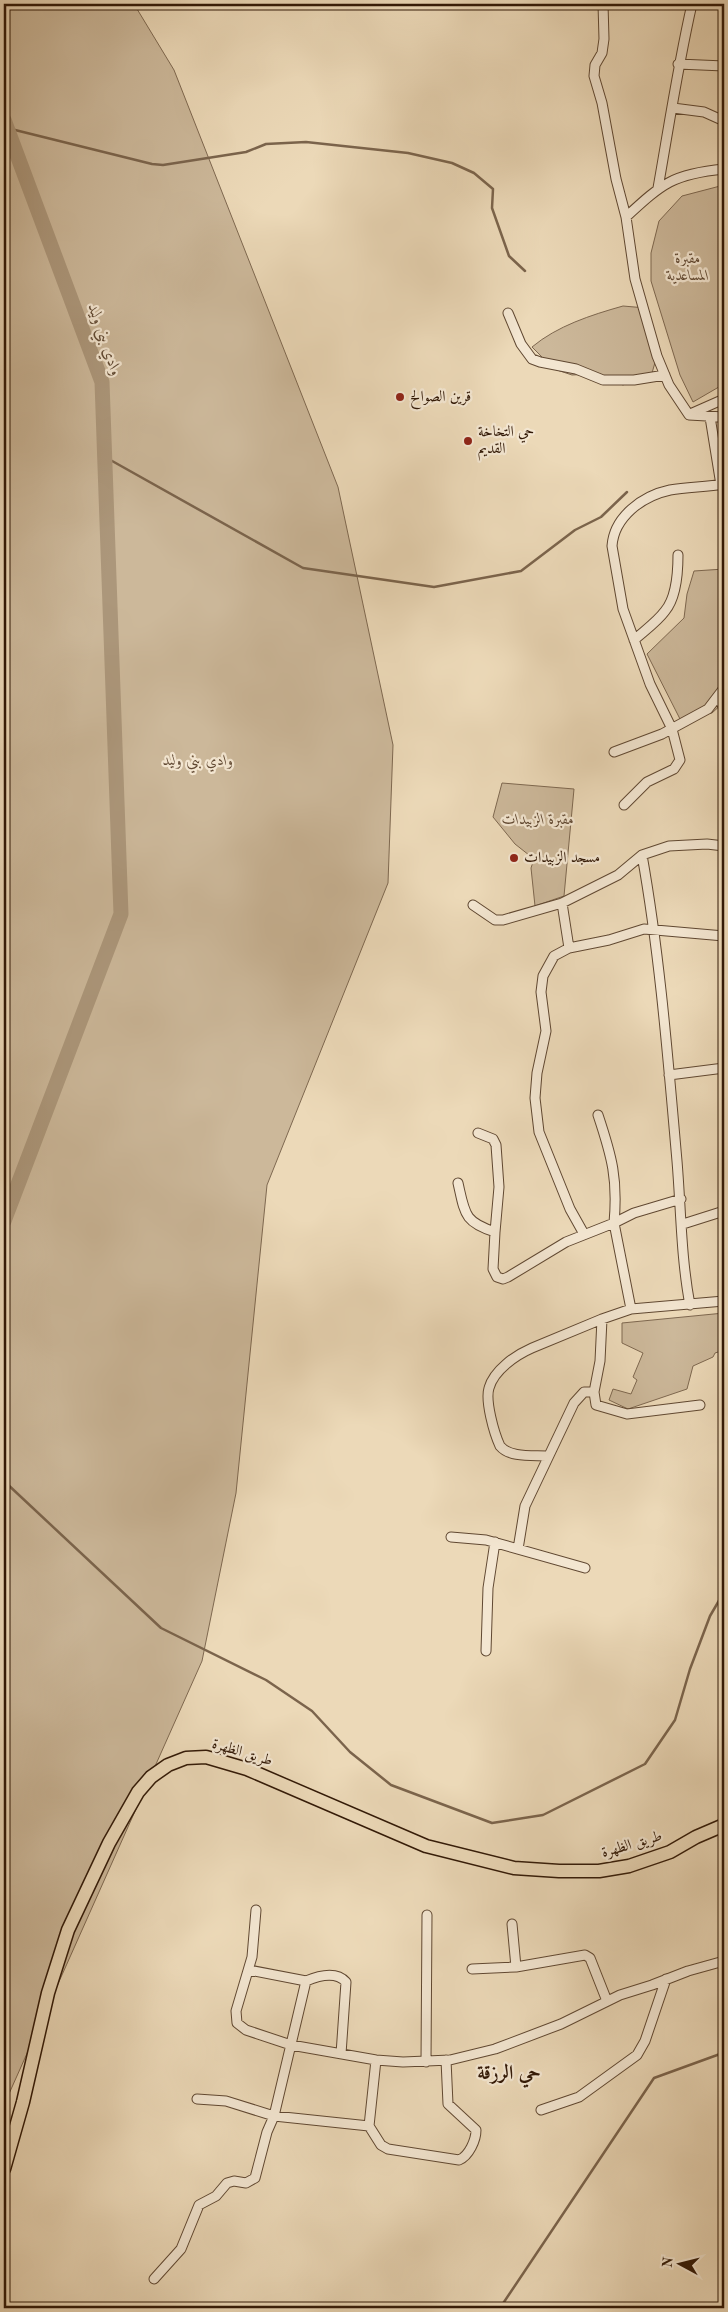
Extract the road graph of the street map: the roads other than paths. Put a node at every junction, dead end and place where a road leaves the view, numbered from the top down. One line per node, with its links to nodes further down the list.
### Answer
1 (603, 4): 9 (street)
2 (692, 4): 3 (street)
3 (678, 64): 4 (street); 5 (street)
4 (724, 66)
5 (673, 108): 6 (street); 8 (street)
6 (724, 121)
7 (724, 169): 8 (street)
8 (658, 188): 9 (street)
9 (626, 217): 11 (street)
10 (508, 313): 11 (street)
11 (665, 375): 13 (street)
12 (724, 399): 13 (street)
13 (689, 415): 14 (street)
14 (710, 417): 15 (street); 16 (street)
15 (724, 417)
16 (723, 484): 18 (street)
17 (678, 555): 18 (street)
18 (634, 640): 22 (street)
19 (724, 688): 20 (street)
20 (718, 697): 21 (street); 22 (street)
21 (724, 708)
22 (672, 729): 23 (street); 24 (street)
23 (614, 752)
24 (624, 805)
25 (724, 846): 26 (street)
26 (642, 855): 27 (street); 29 (street)
27 (562, 903): 28 (street); 31 (street)
28 (473, 904)
29 (655, 928): 30 (street); 31 (street); 33 (street)
30 (724, 936)
31 (569, 948): 42 (street)
32 (724, 1068): 33 (street)
33 (669, 1074): 37 (street)
34 (598, 1115): 39 (street)
35 (478, 1133): 41 (street)
36 (458, 1183): 41 (street)
37 (680, 1199): 39 (street); 40 (street)
38 (724, 1211): 40 (street)
39 (614, 1223): 42 (street); 45 (street)
40 (683, 1224): 44 (street)
41 (495, 1232): 42 (street)
42 (584, 1234)
43 (724, 1302): 44 (street)
44 (690, 1305): 45 (street)
45 (631, 1309): 46 (street)
46 (602, 1319): 47 (street); 49 (street)
47 (594, 1392): 48 (street); 49 (street)
48 (700, 1405)
49 (548, 1456): 52 (street)
50 (451, 1537): 51 (street)
51 (495, 1542): 52 (street); 54 (street)
52 (518, 1549): 53 (street)
53 (584, 1568)
54 (486, 1651)
55 (724, 1825): 75 (main road, طريق الظهرة)
56 (256, 1910): 62 (street)
57 (428, 1915): 70 (street)
58 (512, 1924): 60 (street)
59 (724, 1962): 63 (street)
60 (516, 1968): 61 (street); 65 (street)
61 (472, 1969)
62 (249, 1970): 64 (street); 66 (street)
63 (666, 1979): 65 (street); 72 (street)
64 (306, 1981): 66 (street); 67 (street)
65 (608, 2001): 69 (street)
66 (292, 2045): 67 (street); 73 (street)
67 (341, 2054): 68 (street)
68 (376, 2060): 70 (street); 74 (street)
69 (446, 2060): 70 (street); 74 (street)
70 (426, 2062)
71 (197, 2099): 73 (street)
72 (541, 2110)
73 (274, 2116): 74 (street); 76 (street)
74 (369, 2126)
75 (4, 2169)
76 (154, 2279)

